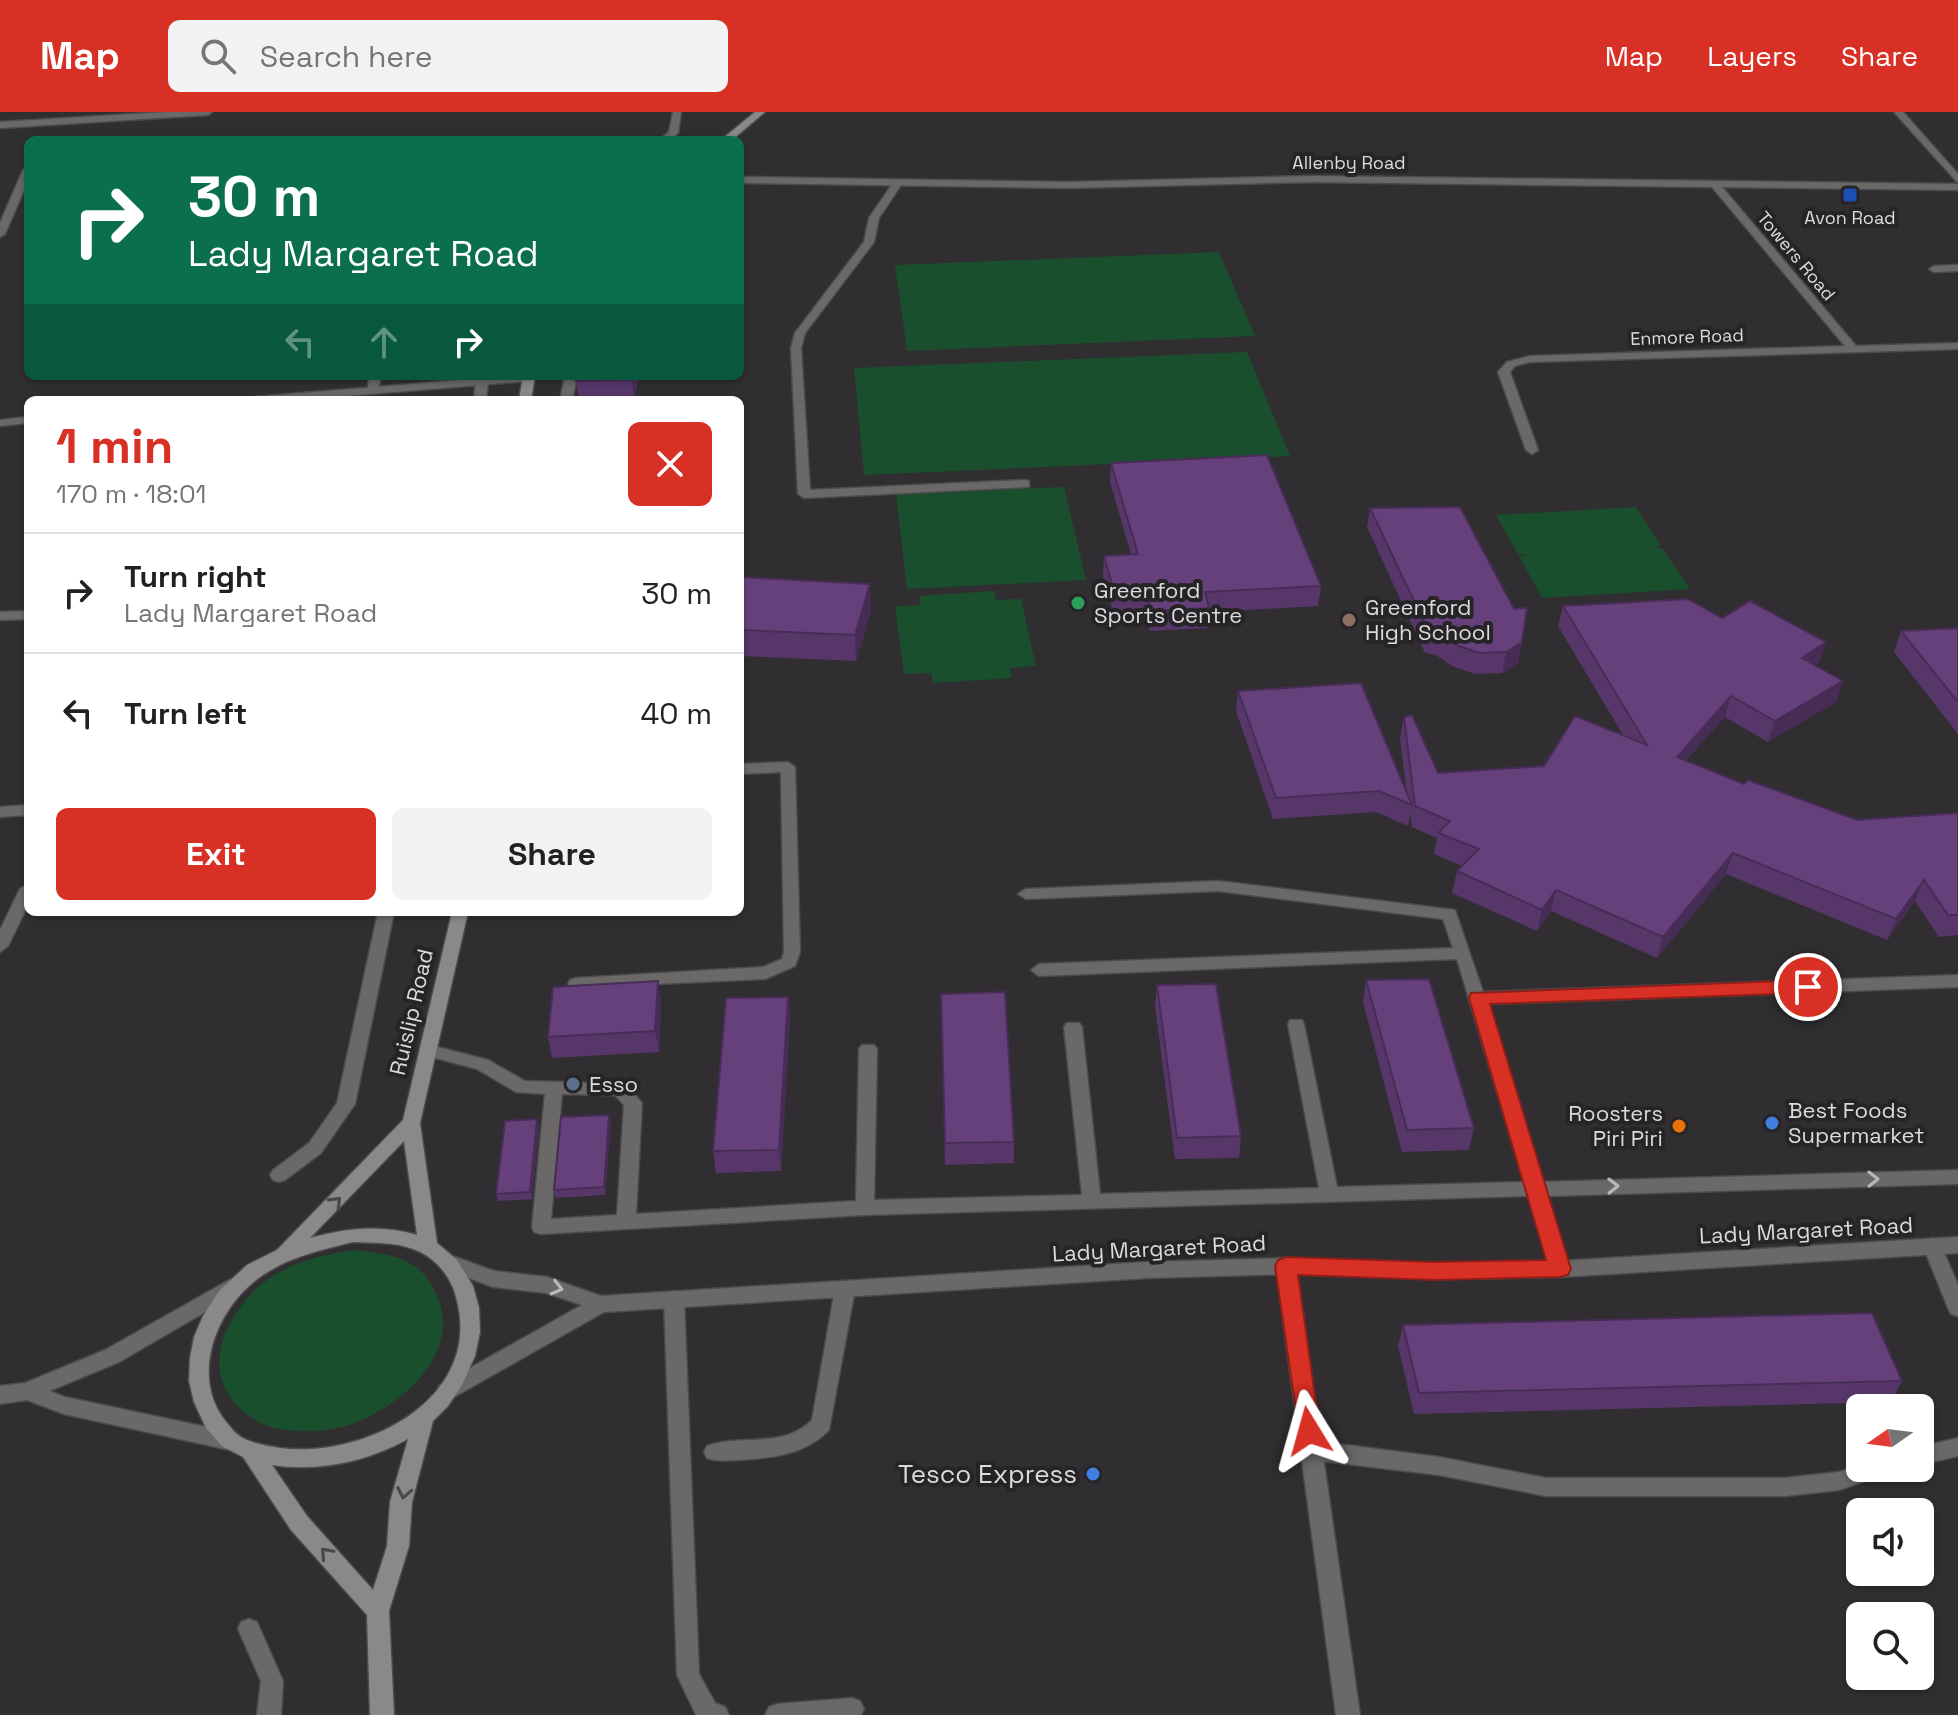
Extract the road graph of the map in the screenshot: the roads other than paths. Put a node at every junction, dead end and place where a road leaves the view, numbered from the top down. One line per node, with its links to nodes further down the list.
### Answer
1 (208, 112): 5 (street)
2 (677, 112): 7 (street)
3 (761, 112): 8 (main road)
4 (1898, 112): 11 (street)
5 (46, 122): 6 (street)
6 (0, 125)
7 (669, 136)
8 (731, 136)
9 (24, 179): 15 (street)
10 (744, 180): 12 (street, Allenby Road)
11 (1958, 180)
12 (898, 182): 13 (street, Allenby Road); 29 (street)
13 (1714, 183): 14 (street, Allenby Road); 19 (street, Towers Road)
14 (1958, 187)
15 (0, 234)
16 (1958, 268): 17 (street)
17 (1934, 269)
18 (1958, 346): 19 (street, Enmore Road)
19 (1854, 350): 28 (street, Enmore Road)
20 (375, 380): 23 (street)
21 (501, 380): 22 (street)
22 (482, 382): 23 (street); 25 (street)
23 (374, 389): 24 (street)
24 (298, 396)
25 (480, 396)
26 (24, 420): 27 (street)
27 (0, 423)
28 (1532, 450)
29 (1025, 484)
30 (24, 615): 31 (street)
31 (0, 616)
32 (744, 769): 43 (street)
33 (24, 810): 34 (street)
34 (0, 812)
35 (1026, 894): 40 (street)
36 (24, 897): 39 (street)
37 (385, 916): 51 (street)
38 (459, 916): 48 (main road, Ruislip Road)
39 (0, 946)
40 (1463, 953): 41 (street); 44 (street)
41 (1039, 970)
42 (1958, 981): 44 (street)
43 (576, 984)
44 (1478, 998): 53 (street)
45 (1296, 1024): 54 (street)
46 (1073, 1027): 55 (street)
47 (868, 1049): 56 (street)
48 (430, 1051): 49 (street); 50 (main road, Ruislip Road)
49 (554, 1089): 57 (street); 57 (street)
50 (411, 1123): 60 (main road, Ruislip Road); 61 (main road, Ruislip Road, one-way to 50)
51 (279, 1175)
52 (1958, 1177): 53 (street, one-way to 52)
53 (1535, 1188): 54 (street); 64 (street)
54 (1329, 1194): 55 (street)
55 (1092, 1201): 56 (street)
56 (865, 1208): 57 (street)
57 (626, 1222)
58 (1958, 1245): 59 (street, Lady Margaret Road)
59 (1932, 1246): 64 (street, Lady Margaret Road); 69 (street)
60 (428, 1247): 61 (main road); 62 (main road)
61 (281, 1257): 65 (main road)
62 (447, 1262): 68 (street, Lady Margaret Road, one-way to 68); 71 (main road)
63 (1286, 1266): 64 (street, Lady Margaret Road); 66 (street, Lady Margaret Road); 77 (street)
64 (1560, 1269)
65 (243, 1279): 70 (street); 74 (main road)
66 (845, 1289): 67 (street, Lady Margaret Road); 76 (street)
67 (674, 1299): 68 (street, Lady Margaret Road); 85 (street)
68 (601, 1304): 71 (street, Lady Margaret Road)
69 (1958, 1308)
70 (27, 1391): 72 (street); 74 (street)
71 (447, 1391): 73 (main road)
72 (0, 1395)
73 (424, 1418): 74 (main road); 80 (main road, one-way to 80)
74 (240, 1446): 80 (main road, one-way to 74)
75 (1958, 1447): 78 (street)
76 (714, 1452)
77 (1311, 1453): 79 (street); 87 (street)
78 (1934, 1453)
79 (1846, 1479)
80 (378, 1611): 84 (main road)
81 (249, 1629): 83 (street)
82 (852, 1709): 86 (street)
83 (269, 1715)
84 (382, 1715)
85 (717, 1715)
86 (777, 1715)
87 (1348, 1715)

